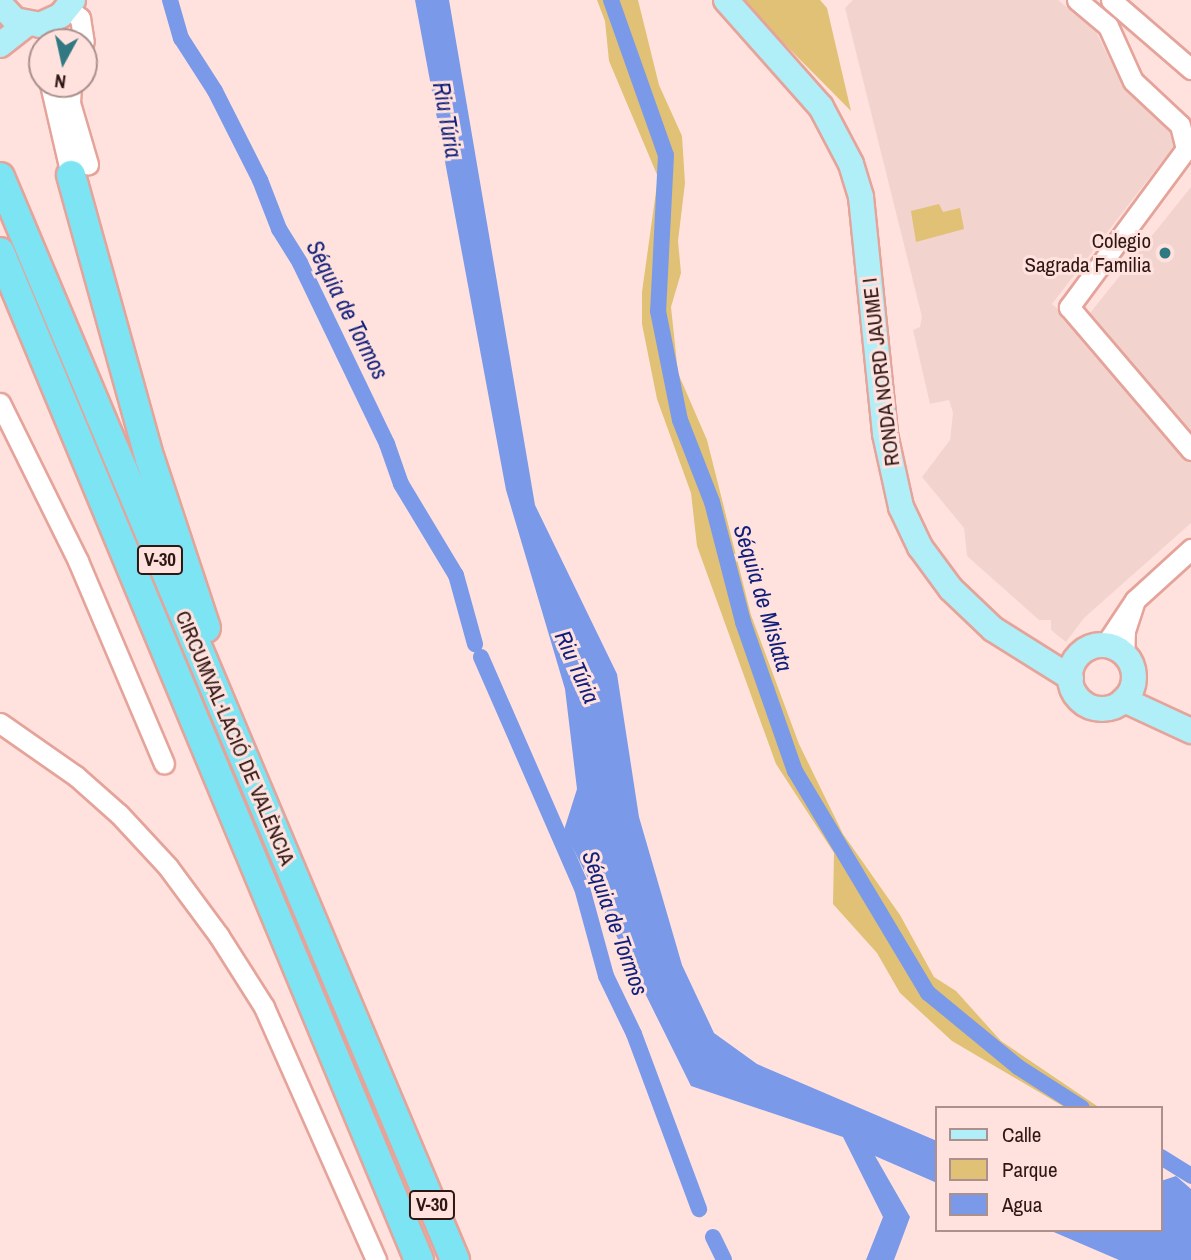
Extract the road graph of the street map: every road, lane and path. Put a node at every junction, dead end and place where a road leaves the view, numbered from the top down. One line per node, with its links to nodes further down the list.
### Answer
1 (726, 0): 20 (main road, RONDA NORD JAUME I)
2 (1077, 0): 7 (street)
3 (0, 4): 6 (main road)
4 (1116, 6): 7 (street); 10 (street)
5 (61, 18): 6 (main road); 8 (street)
6 (27, 24): 9 (main road)
7 (1108, 26): 17 (street)
8 (82, 28)
9 (0, 45)
10 (1191, 68)
11 (55, 98): 13 (street)
12 (70, 98): 13 (street)
13 (80, 169): 25 (highway)
14 (0, 177): 25 (highway, CIRCUMVAL·LACIÓ DE VALÈNCIA / V-30)
15 (0, 252): 27 (highway, CIRCUMVAL·LACIÓ DE VALÈNCIA / V-30)
16 (0, 403): 24 (street)
17 (1191, 450)
18 (1191, 549): 19 (street)
19 (1121, 656): 20 (main road); 21 (main road); 23 (main road)
20 (1073, 669): 21 (main road)
21 (1124, 700): 23 (main road)
22 (0, 723): 26 (street)
23 (1182, 726)
24 (164, 764)
25 (321, 943): 28 (highway, CIRCUMVAL·LACIÓ DE VALÈNCIA / V-30)
26 (376, 1260)
27 (419, 1260)
28 (456, 1260)

